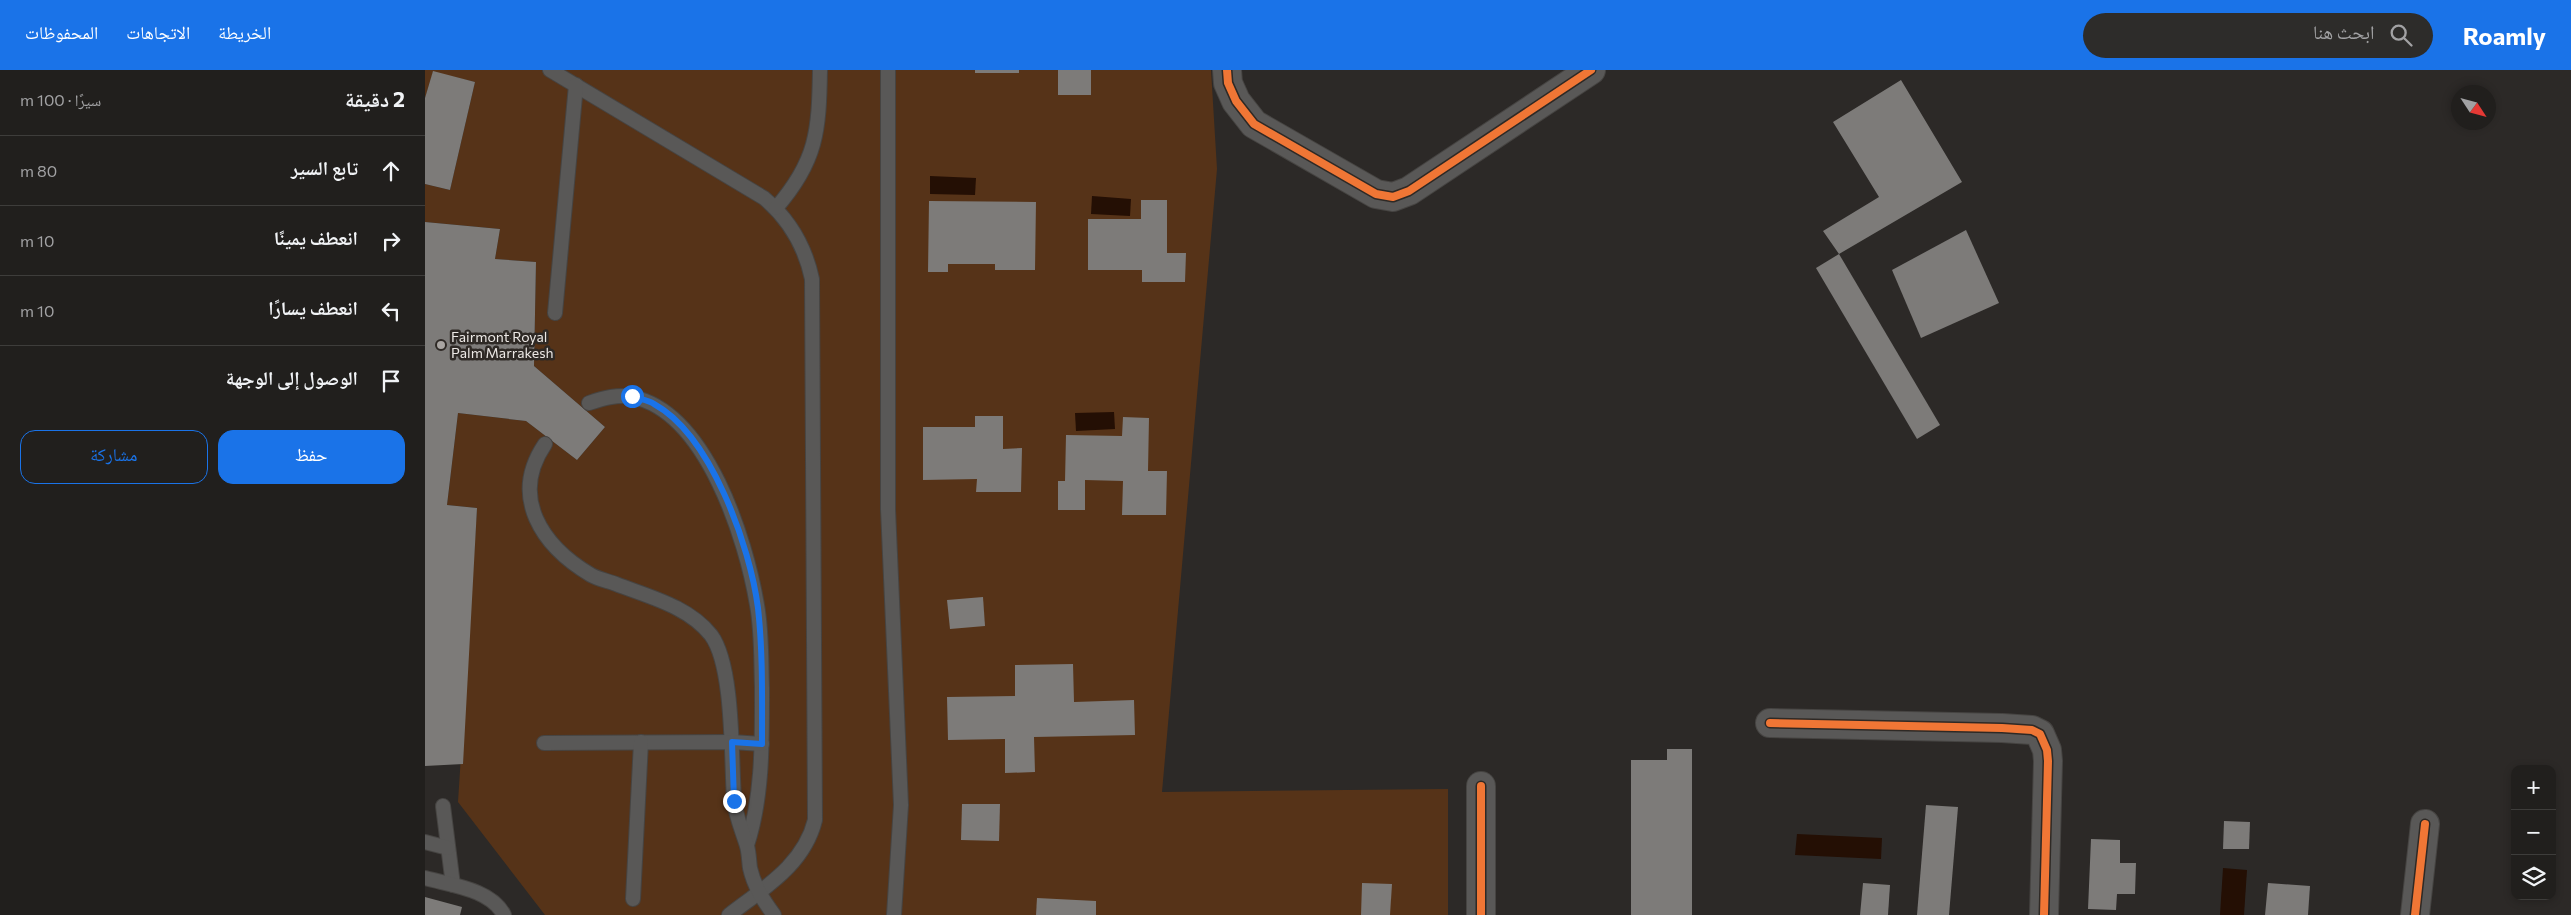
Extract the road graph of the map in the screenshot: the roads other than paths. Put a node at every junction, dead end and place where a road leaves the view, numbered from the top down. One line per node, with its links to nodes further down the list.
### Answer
1 (550, 70): 6 (lane)
2 (820, 70): 7 (lane)
3 (888, 70): 29 (lane)
4 (1227, 70): 5 (street)
5 (1591, 70)
6 (576, 85): 7 (lane); 8 (lane)
7 (776, 208): 24 (lane)
8 (555, 312)
9 (589, 403): 15 (lane)
10 (545, 444): 13 (lane)
11 (1770, 724): 31 (street)
12 (641, 742): 13 (lane); 14 (lane); 25 (lane)
13 (732, 742): 15 (lane); 20 (lane)
14 (544, 744)
15 (762, 744): 20 (lane)
16 (1481, 786): 30 (street)
17 (443, 806): 21 (lane)
18 (2425, 824): 32 (street)
19 (425, 842): 21 (lane)
20 (747, 845): 24 (lane)
21 (448, 848): 23 (lane)
22 (425, 878): 23 (lane)
23 (453, 885): 26 (lane)
24 (758, 893): 27 (lane); 28 (lane)
25 (633, 899)
26 (504, 915)
27 (729, 915)
28 (774, 915)
29 (894, 915)
30 (1481, 915)
31 (2044, 915)
32 (2415, 915)

